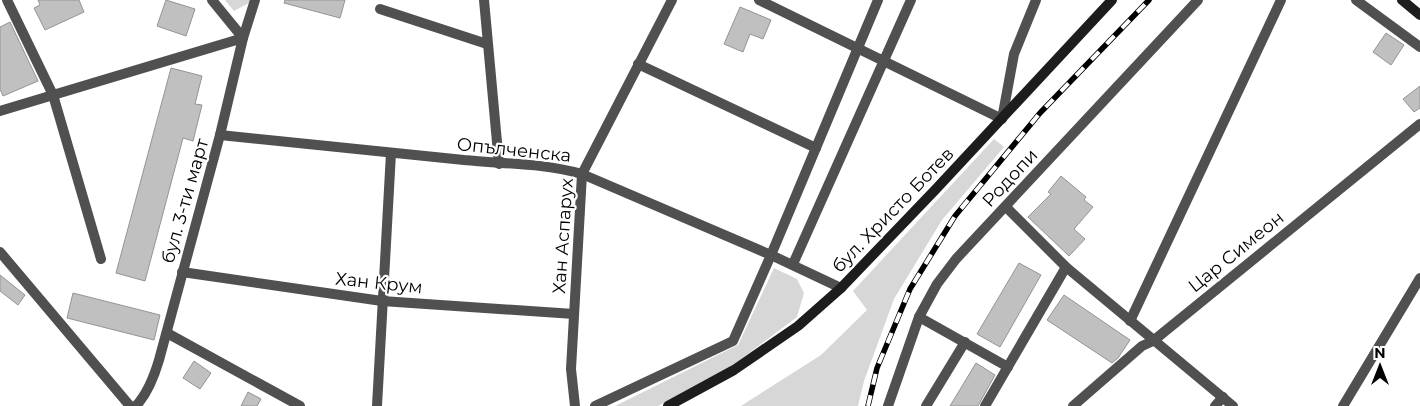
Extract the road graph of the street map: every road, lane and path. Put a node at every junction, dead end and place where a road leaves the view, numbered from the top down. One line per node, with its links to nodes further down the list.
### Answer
1 (7, 0): 23 (street)
2 (212, 0): 17 (street)
3 (255, 0): 17 (street, бул. 3-ти март)
4 (484, 0): 18 (street)
5 (672, 0): 22 (street, Хан Аспарух)
6 (759, 0): 20 (street)
7 (878, 0): 20 (street)
8 (911, 0): 21 (street)
9 (1036, 0): 25 (street)
10 (1112, 0): 25 (street, бул. Христо Ботев)
11 (1198, 0): 32 (street, Родопи)
12 (1281, 0): 44 (street)
13 (1356, 0): 19 (street)
14 (1402, 0): 16 (street)
15 (380, 9): 18 (street)
16 (1420, 15)
17 (243, 38): 23 (street); 27 (street, бул. 3-ти март)
18 (487, 44): 30 (street)
19 (1420, 47)
20 (858, 48): 21 (street); 28 (street)
21 (884, 61): 25 (street); 36 (street)
22 (638, 64): 28 (street); 31 (street, Хан Аспарух)
23 (53, 95): 24 (street); 35 (street)
24 (0, 111)
25 (1002, 119): 40 (street, бул. Христо Ботев)
26 (1420, 124): 46 (street, Цар Симеон)
27 (220, 135): 29 (street, Опълченска); 38 (street, бул. 3-ти март)
28 (816, 148): 34 (street)
29 (391, 153): 30 (street, Опълченска); 41 (street)
30 (499, 164): 31 (street, Опълченска)
31 (582, 174): 34 (street, Опълченска); 42 (street, Хан Аспарух)
32 (1006, 207): 37 (street); 43 (street, Родопи)
33 (0, 252): 50 (street)
34 (772, 254): 36 (street, Опълченска); 55 (street)
35 (101, 259)
36 (793, 264): 40 (street, Опълченска)
37 (1066, 267): 44 (street); 48 (street)
38 (182, 272): 41 (street, Хан Крум); 45 (street, бул. 3-ти март)
39 (1420, 278): 63 (street)
40 (841, 288): 56 (street, бул. Христо Ботев)
41 (382, 301): 42 (street, Хан Крум); 53 (street)
42 (574, 314): 54 (street, Хан Аспарух)
43 (919, 317): 47 (street); 57 (street, Родопи)
44 (1130, 322): 46 (street)
45 (167, 333): 51 (street, бул. 3-ти март); 52 (street)
46 (1153, 340): 49 (street); 60 (street, Цар Симеон)
47 (965, 342): 48 (street); 58 (street)
48 (1008, 367): 59 (street)
49 (1223, 397): 61 (street); 62 (street)
50 (130, 406)
51 (136, 406)
52 (300, 406)
53 (376, 406)
54 (576, 406)
55 (595, 406)
56 (668, 406)
57 (888, 406)
58 (926, 406)
59 (985, 406)
60 (1073, 406)
61 (1215, 406)
62 (1233, 406)
63 (1343, 406)

